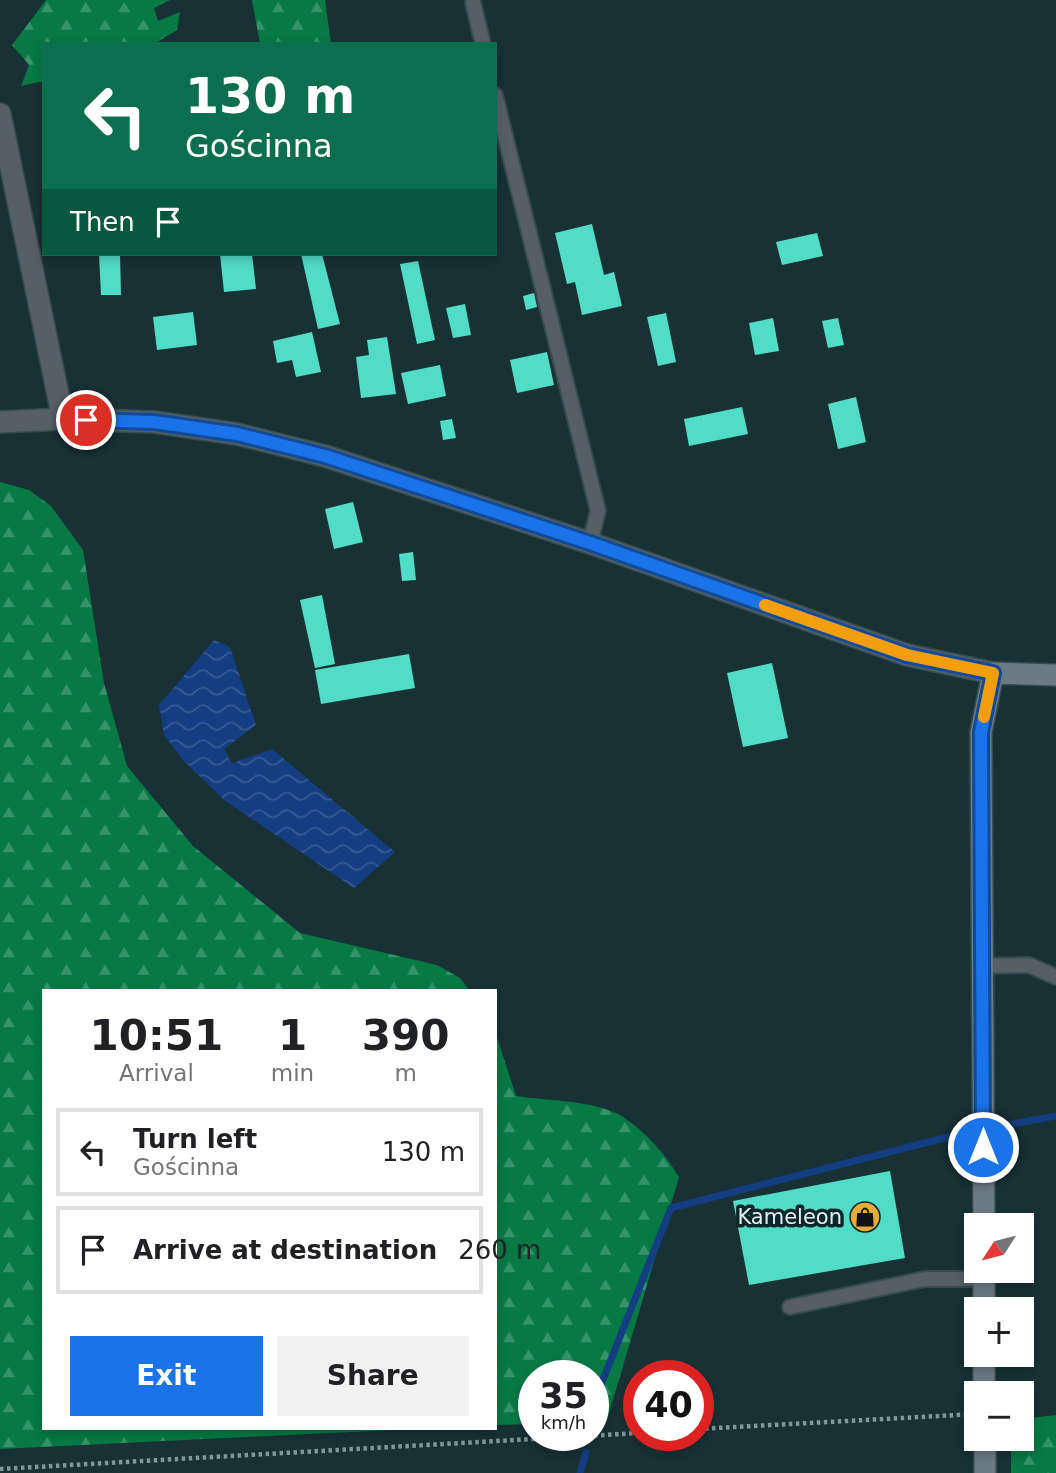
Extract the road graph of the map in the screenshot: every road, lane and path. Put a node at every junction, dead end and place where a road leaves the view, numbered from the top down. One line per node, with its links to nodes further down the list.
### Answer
1 (473, 4): 2 (lane)
2 (482, 42)
3 (497, 103): 7 (lane)
4 (0, 114): 5 (street)
5 (63, 419): 6 (street); 7 (street)
6 (0, 422)
7 (590, 543): 8 (street)
8 (993, 673): 9 (street); 10 (street)
9 (1056, 675)
10 (982, 966): 11 (lane); 12 (street)
11 (1056, 977)
12 (984, 1213)
13 (964, 1276): 14 (lane)
14 (790, 1307)
15 (964, 1415): 16 (path)
16 (714, 1428)
17 (623, 1434): 19 (path)
18 (985, 1451): 20 (street)
19 (0, 1469)
20 (985, 1473)

